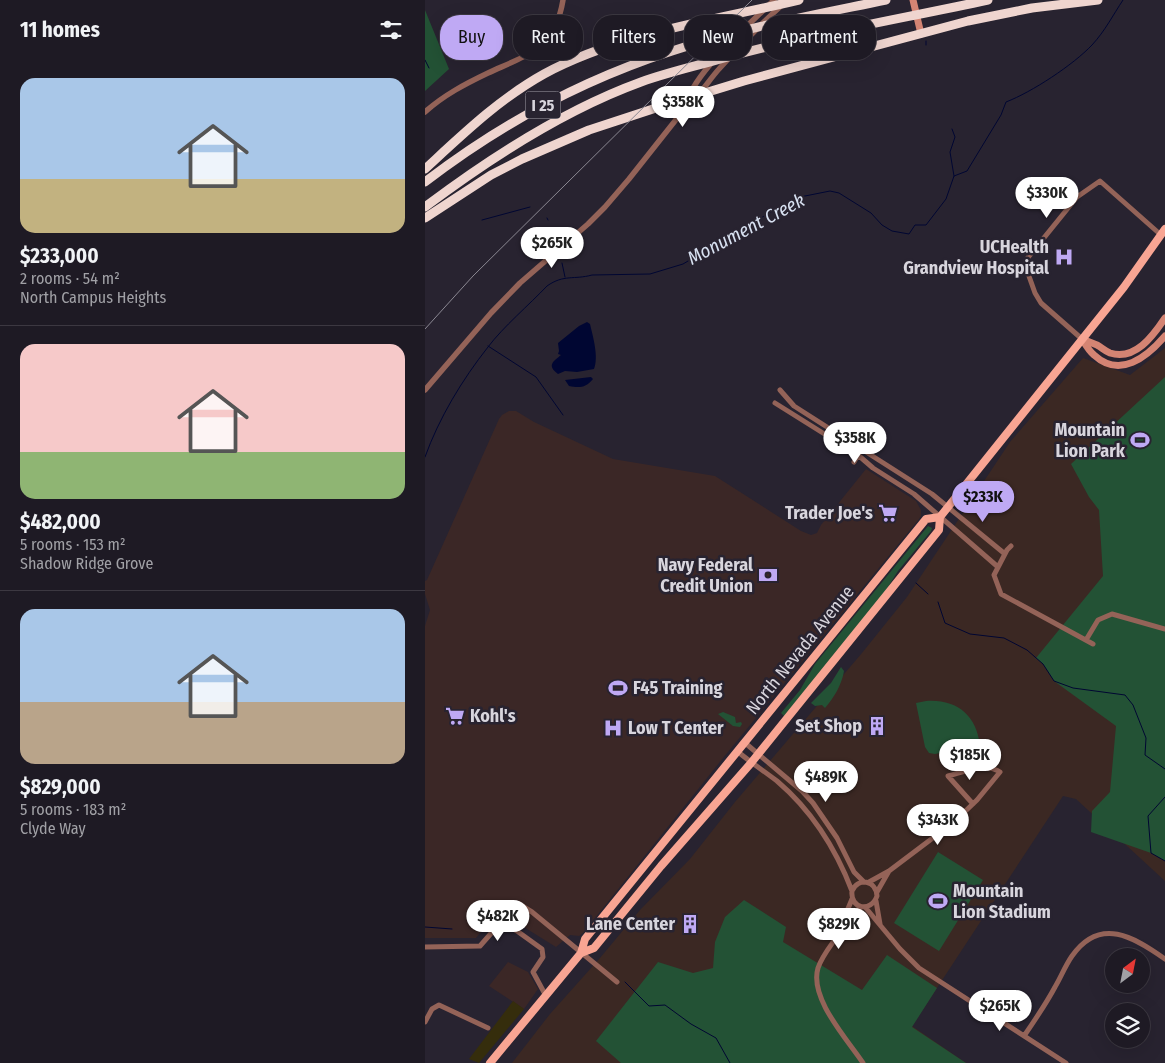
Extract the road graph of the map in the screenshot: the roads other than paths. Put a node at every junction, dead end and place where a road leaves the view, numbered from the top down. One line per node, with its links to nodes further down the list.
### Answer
1 (563, 0): 11 (street)
2 (774, 0): 10 (street)
3 (787, 0): 10 (street)
4 (799, 0): 12 (highway)
5 (886, 0): 13 (highway, I 25)
6 (913, 0): 9 (main road)
7 (987, 0): 14 (highway, I 25)
8 (1098, 0): 9 (highway)
9 (921, 34): 15 (highway)
10 (686, 107): 20 (street)
11 (425, 112)
12 (425, 169)
13 (425, 182)
14 (425, 207)
15 (425, 218)
16 (1163, 232): 19 (main road, North Nevada Avenue); 19 (street)
17 (1165, 318): 19 (main road)
18 (1165, 336): 19 (main road)
19 (1082, 339): 29 (main road, North Nevada Avenue)
20 (425, 390)
21 (780, 390): 23 (street)
22 (775, 403): 24 (street)
23 (839, 434): 24 (street); 26 (street)
24 (835, 440): 25 (street); 27 (street)
25 (831, 448)
26 (862, 449): 27 (street); 29 (street)
27 (858, 454): 28 (street); 30 (street)
28 (853, 462)
29 (948, 507): 30 (main road, North Nevada Avenue); 32 (street)
30 (940, 517): 33 (street); 37 (main road, North Nevada Avenue); 39 (main road, North Nevada Avenue)
31 (1011, 546): 32 (street)
32 (1005, 554): 33 (street)
33 (998, 567): 35 (street)
34 (1165, 629): 35 (street)
35 (1085, 640): 36 (street)
36 (1093, 644)
37 (744, 742): 38 (main road, North Nevada Avenue); 39 (street)
38 (737, 751): 40 (street); 53 (main road, North Nevada Avenue)
39 (758, 755): 40 (main road, North Nevada Avenue); 43 (street)
40 (751, 763): 44 (street); 53 (main road, North Nevada Avenue)
41 (973, 804): 41 (street); 42 (street)
42 (889, 871): 43 (street); 45 (street)
43 (866, 882): 44 (street); 45 (street)
44 (852, 891): 46 (street)
45 (877, 892): 47 (street)
46 (852, 899): 49 (street); 50 (street)
47 (875, 901): 49 (street); 51 (street)
48 (519, 904): 53 (street)
49 (863, 907): 50 (street); 51 (street)
50 (845, 921): 61 (street)
51 (880, 924): 59 (street)
52 (425, 947): 56 (street)
53 (581, 954): 55 (street); 56 (main road, North Nevada Avenue)
54 (1165, 959): 59 (street)
55 (617, 982)
56 (546, 996): 60 (main road, North Nevada Avenue)
57 (425, 1022): 58 (street)
58 (488, 1028)
59 (1025, 1036): 62 (street)
60 (491, 1063)
61 (863, 1063)
62 (1066, 1063)

